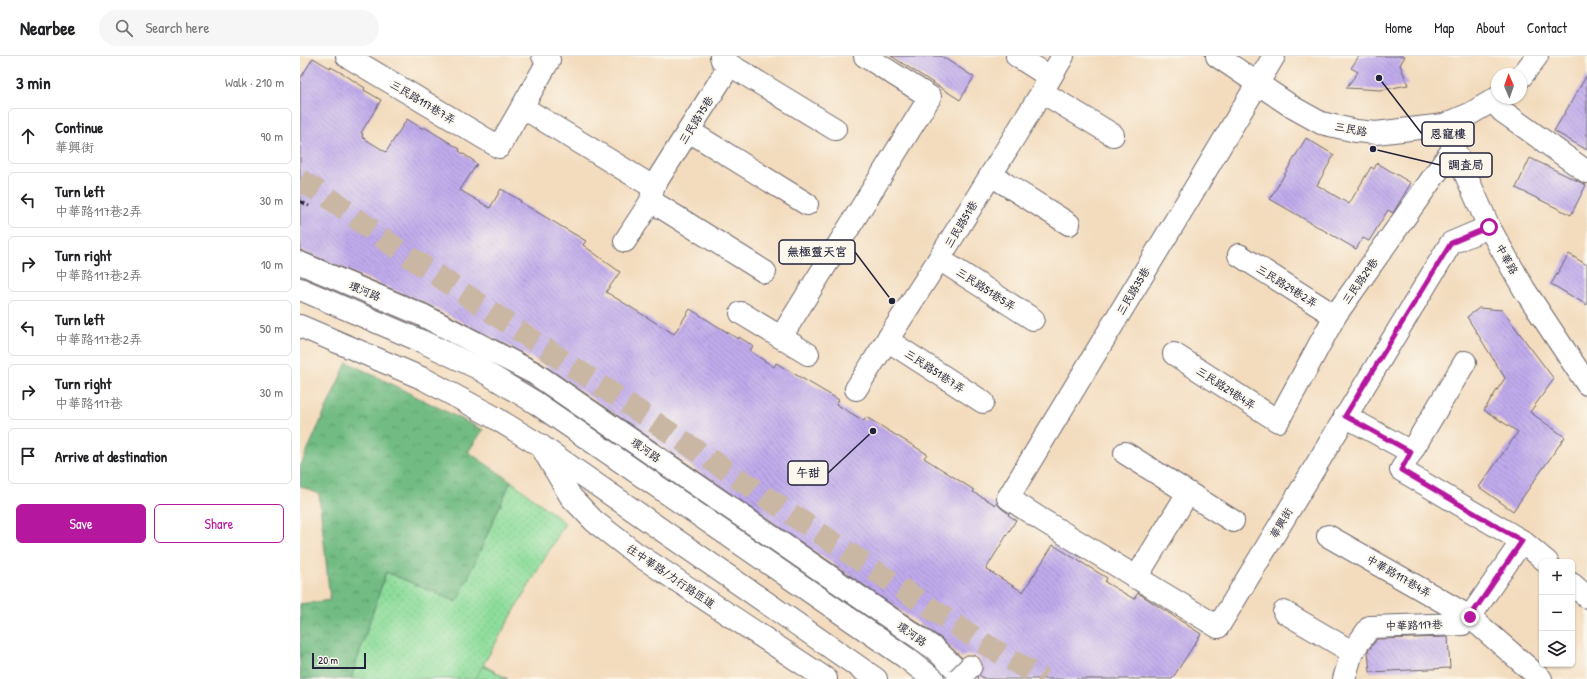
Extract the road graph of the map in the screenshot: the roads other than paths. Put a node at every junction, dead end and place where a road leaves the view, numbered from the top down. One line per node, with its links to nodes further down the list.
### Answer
1 (347, 56): 15 (main road, 三民路117巷7弄)
2 (543, 56): 15 (main road)
3 (865, 56): 37 (main road)
4 (1017, 56): 12 (main road)
5 (1063, 56): 12 (main road, 三民路51巷)
6 (1217, 56): 11 (main road, 三民路)
7 (1274, 56): 11 (main road, 三民路35巷)
8 (1537, 56): 10 (main road)
9 (726, 61): 17 (main road); 18 (main road, 三民路75巷)
10 (1527, 69)
11 (1258, 83): 16 (main road, 三民路); 51 (main road, 三民路35巷)
12 (1046, 84): 19 (main road); 22 (main road, 三民路51巷)
13 (1491, 102): 16 (main road, 三民路)
14 (1497, 104): 21 (main road)
15 (537, 116): 23 (main road)
16 (1444, 125): 20 (main road, 中華路)
17 (835, 129)
18 (689, 132): 23 (main road, 三民路75巷); 24 (main road)
19 (1113, 135)
20 (1453, 149): 26 (main road, 中華路); 34 (main road, 三民路29巷)
21 (1587, 172)
22 (991, 174): 25 (main road); 29 (main road, 三民路51巷)
23 (652, 194): 27 (main road, 三民路75巷); 31 (main road)
24 (807, 204)
25 (1069, 224)
26 (1489, 227): 42 (main road, 中華路); 45 (main road, 華興街)
27 (624, 241)
28 (1239, 255): 34 (main road, 三民路29巷2弄)
29 (939, 259): 35 (main road, 三民路51巷5弄); 38 (main road, 三民路51巷)
30 (300, 263): 62 (main road, 環河路)
31 (765, 272)
32 (300, 289): 65 (main road, 環河路)
33 (741, 313): 37 (main road)
34 (1335, 316): 46 (main road, 三民路29巷)
35 (1033, 319)
36 (300, 326): 47 (main road)
37 (781, 338): 39 (main road)
38 (887, 340): 43 (main road, 三民路51巷); 44 (main road, 三民路51巷7弄)
39 (808, 354)
40 (1174, 354): 46 (main road, 三民路29巷4弄)
41 (1465, 362): 48 (main road)
42 (1584, 371)
43 (856, 389)
44 (983, 402)
45 (1345, 416): 48 (main road); 56 (main road, 華興街)
46 (1278, 421)
47 (540, 446): 63 (main road, 往中華路/力行路匝道); 64 (main road)
48 (1411, 452): 54 (main road)
49 (1125, 453): 50 (main road)
50 (1188, 493): 52 (main road); 56 (main road)
51 (1008, 498): 56 (main road, 華興街)
52 (1233, 520)
53 (1328, 536): 60 (main road, 中華路117巷4弄)
54 (1522, 541): 55 (main road); 60 (main road)
55 (1543, 559)
56 (1136, 578)
57 (1575, 587): 58 (main road)
58 (1587, 597)
59 (1284, 612): 61 (main road)
60 (1470, 617): 61 (main road, 中華路117巷); 67 (main road, 中華路117巷4弄)
61 (1352, 652): 66 (main road, 中華路117巷)
62 (965, 675)
63 (826, 679)
64 (876, 679)
65 (933, 679)
66 (1344, 679)
67 (1541, 679)

